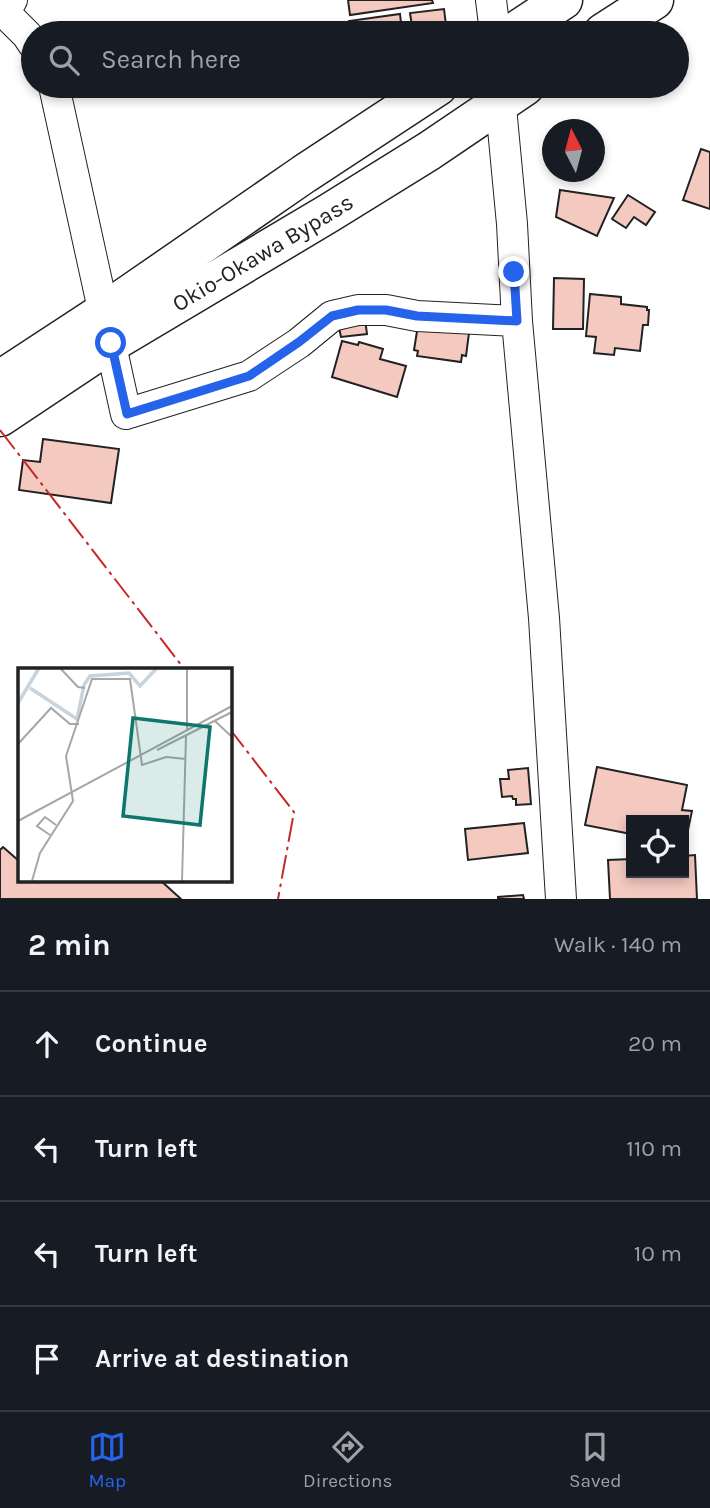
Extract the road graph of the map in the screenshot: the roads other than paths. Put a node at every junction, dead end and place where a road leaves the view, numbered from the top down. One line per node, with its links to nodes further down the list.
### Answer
1 (12, 0): 8 (street)
2 (491, 0): 5 (street)
3 (563, 0): 6 (highway)
4 (654, 0): 7 (highway)
5 (494, 21)
6 (531, 21)
7 (622, 21)
8 (21, 29)
9 (57, 98): 14 (street)
10 (419, 98): 14 (highway, Okio-Okawa Bypass)
11 (499, 98): 14 (highway, Okio-Okawa Bypass)
12 (508, 98): 13 (street)
13 (517, 321): 14 (street); 17 (street)
14 (108, 328): 15 (highway, Okio-Okawa Bypass); 16 (highway, Okio-Okawa Bypass)
15 (0, 380)
16 (0, 417)
17 (561, 899)

